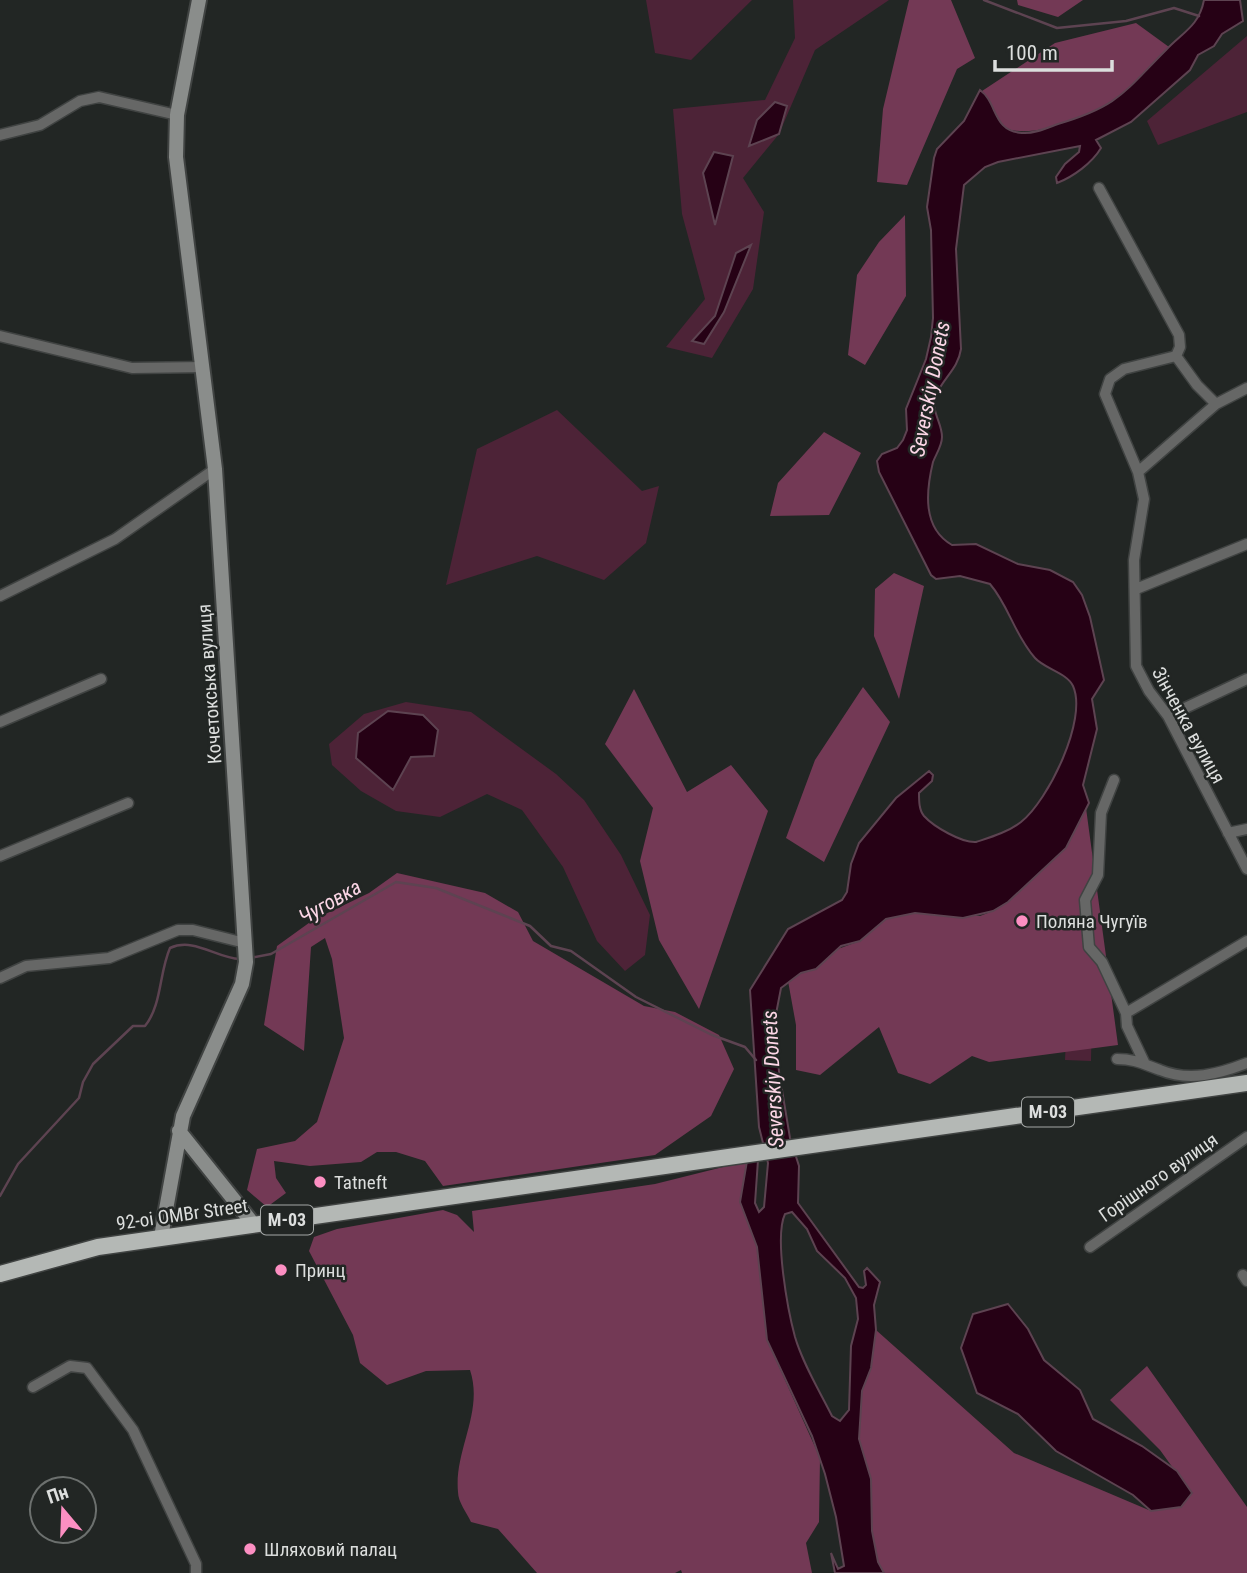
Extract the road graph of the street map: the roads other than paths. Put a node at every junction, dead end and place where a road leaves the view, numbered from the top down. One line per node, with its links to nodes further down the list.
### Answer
1 (199, 0): 2 (main road, Кочетокська вулиця)
2 (177, 115): 3 (street); 7 (main road, Кочетокська вулиця)
3 (0, 135)
4 (1098, 188): 6 (street)
5 (0, 336): 7 (street)
6 (1176, 356): 9 (street); 11 (street, Зінченка вулиця)
7 (204, 367): 10 (main road, Кочетокська вулиця)
8 (1247, 388): 9 (street)
9 (1216, 404): 11 (street)
10 (215, 469): 14 (street); 26 (main road, Кочетокська вулиця)
11 (1138, 472): 13 (street, Зінченка вулиця)
12 (1247, 544): 13 (street)
13 (1136, 589): 17 (street, Зінченка вулиця)
14 (0, 596)
15 (100, 679): 18 (street)
16 (1247, 679): 17 (street)
17 (1168, 716): 22 (street, Зінченка вулиця)
18 (0, 722)
19 (1114, 780): 28 (street)
20 (128, 803): 23 (street)
21 (1247, 829): 22 (street)
22 (1228, 833): 24 (street, Зінченка вулиця)
23 (0, 856)
24 (1247, 869)
25 (1247, 942): 28 (street)
26 (246, 954): 27 (street); 33 (main road, Кочетокська вулиця)
27 (0, 978)
28 (1126, 1013): 30 (street)
29 (1117, 1059): 30 (street)
30 (1144, 1062): 31 (street)
31 (1247, 1063)
32 (1247, 1083): 35 (highway, 92-oi OMBr Street / М-03)
33 (179, 1131): 35 (main road); 36 (main road, Кочетокська вулиця)
34 (1247, 1137): 37 (street, Горішного вулиця)
35 (254, 1225): 36 (highway, 92-oi OMBr Street / М-03)
36 (161, 1237): 38 (highway, 92-oi OMBr Street / М-03)
37 (1090, 1247)
38 (0, 1273)
39 (33, 1387): 40 (street)
40 (196, 1573)

